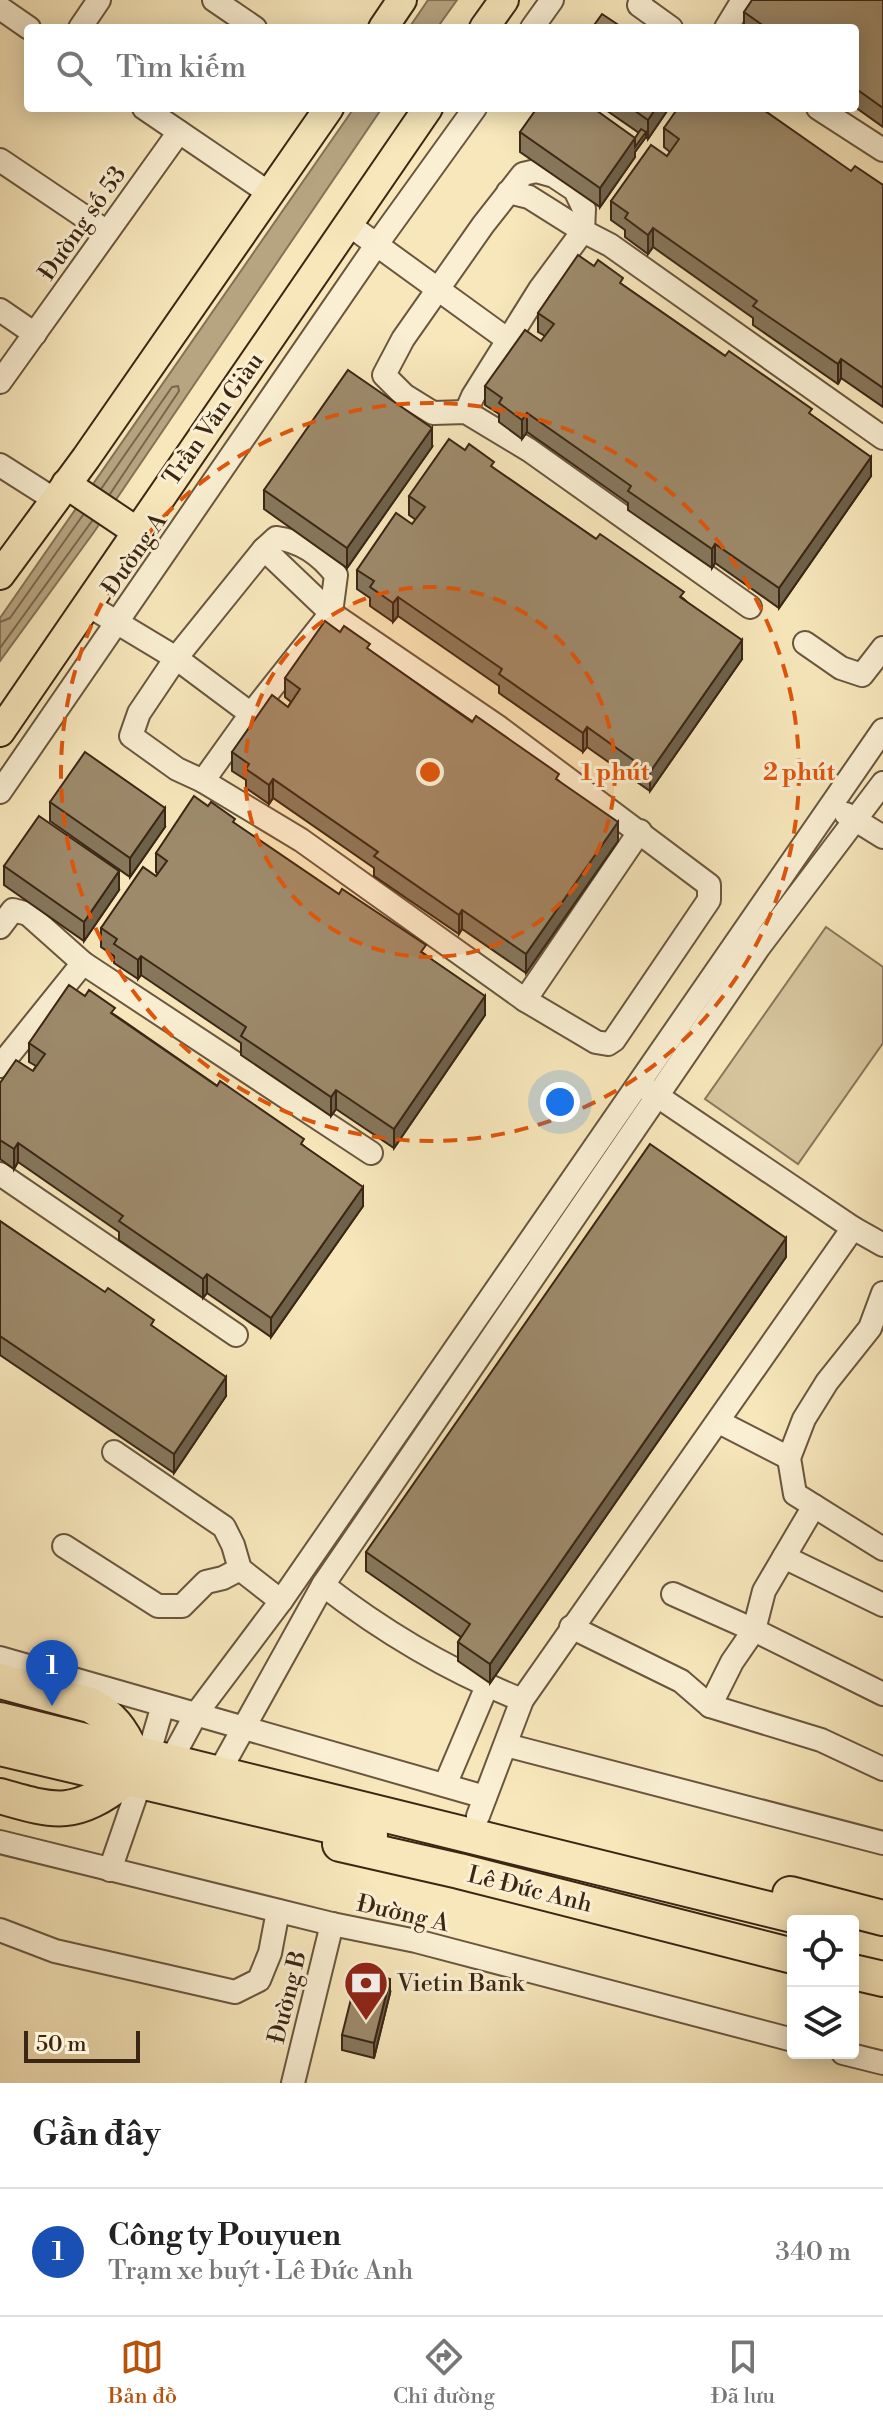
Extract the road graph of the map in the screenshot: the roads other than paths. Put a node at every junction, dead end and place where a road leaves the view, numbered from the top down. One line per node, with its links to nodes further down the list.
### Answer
1 (99, 0): 10 (street)
2 (214, 0): 9 (street)
3 (402, 0): 11 (main road)
4 (504, 0): 12 (main road)
5 (552, 0): 13 (street)
6 (641, 0): 14 (street)
7 (743, 0): 15 (street)
8 (0, 8): 16 (street)
9 (246, 14)
10 (83, 24)
11 (386, 24)
12 (487, 24)
13 (535, 24)
14 (665, 24)
15 (728, 24)
16 (24, 25)
17 (150, 112): 22 (street)
18 (326, 112): 26 (main road)
19 (425, 112): 27 (main road, Trần Văn Giàu)
20 (472, 112): 30 (street, Đường A)
21 (824, 112): 23 (street)
22 (179, 132): 26 (street); 29 (street, Đường số 53)
23 (883, 150)
24 (0, 160): 29 (street)
25 (508, 192): 28 (street); 28 (street); 31 (street)
26 (269, 193): 39 (main road)
27 (348, 224): 30 (street); 40 (main road, Trần Văn Giàu)
28 (583, 231): 34 (street); 37 (street)
29 (107, 232): 33 (street, Đường số 53)
30 (377, 244): 31 (street); 46 (street, Đường A)
31 (439, 289): 34 (street); 36 (street)
32 (0, 310): 33 (street)
33 (35, 334): 35 (street, Đường số 53)
34 (508, 340): 36 (street)
35 (0, 382)
36 (466, 412): 44 (street)
37 (883, 438)
38 (0, 465): 39 (street)
39 (60, 492): 40 (main road); 42 (main road)
40 (136, 531): 43 (main road, Trần Văn Giàu)
41 (264, 549): 45 (street); 45 (street); 49 (street)
42 (0, 575)
43 (88, 605): 46 (street); 52 (main road, Trần Văn Giàu)
44 (750, 607)
45 (331, 613): 50 (street); 58 (street)
46 (117, 624): 49 (street); 55 (street, Đường A)
47 (805, 643): 48 (street)
48 (883, 648)
49 (176, 658): 50 (street); 53 (street)
50 (251, 714): 53 (street)
51 (883, 730): 56 (street)
52 (0, 732)
53 (203, 781): 62 (street)
54 (883, 783): 57 (street)
55 (0, 792)
56 (831, 805): 57 (street); 64 (street)
57 (857, 819): 59 (street); 64 (street)
58 (640, 831): 62 (street); 62 (street)
59 (883, 837)
60 (0, 927): 61 (street)
61 (83, 963): 63 (street); 65 (street)
62 (525, 1000)
63 (0, 1066)
64 (648, 1089): 67 (street); 69 (street); 71 (street)
65 (371, 1153)
66 (0, 1174): 72 (street)
67 (853, 1228): 68 (street); 73 (street)
68 (883, 1245)
69 (500, 1284): 71 (street); 83 (street)
70 (883, 1293): 75 (street)
71 (519, 1298): 81 (street)
72 (236, 1335)
73 (719, 1422): 75 (street); 85 (street)
74 (114, 1452): 80 (street)
75 (789, 1458): 76 (street)
76 (814, 1506): 78 (street); 79 (street)
77 (64, 1546): 80 (street)
78 (883, 1549)
79 (784, 1557): 84 (street); 86 (street)
80 (240, 1569): 83 (street)
81 (323, 1585): 90 (street); 91 (street)
82 (673, 1594): 86 (street)
83 (281, 1601): 88 (street)
84 (883, 1605)
85 (571, 1627): 93 (street); 96 (street)
86 (754, 1630): 92 (street); 96 (street)
87 (0, 1658): 95 (street)
88 (225, 1675): 91 (street); 97 (street)
89 (0, 1681): 102 (highway)
90 (487, 1686): 93 (street); 106 (street)
91 (264, 1690): 99 (street)
92 (883, 1694)
93 (522, 1700): 100 (street)
94 (0, 1703): 102 (highway, Lê Đức Anh)
95 (163, 1705): 97 (street); 102 (street)
96 (710, 1706): 104 (street)
97 (196, 1714): 99 (street); 102 (street)
98 (0, 1720): 102 (highway, Lê Đức Anh)
99 (242, 1727): 105 (street); 106 (street)
100 (506, 1745): 108 (street); 113 (street)
101 (0, 1748): 102 (highway, Lê Đức Anh)
102 (129, 1764): 103 (highway, Lê Đức Anh); 105 (highway, Lê Đức Anh); 107 (highway); 109 (highway, Lê Đức Anh); 114 (street)
103 (0, 1767)
104 (883, 1769)
105 (218, 1774): 110 (highway, Lê Đức Anh)
106 (445, 1785): 108 (street)
107 (0, 1796)
108 (482, 1806): 110 (highway, Lê Đức Anh); 112 (highway); 117 (highway, Lê Đức Anh)
109 (273, 1814): 121 (highway, Lê Đức Anh); 123 (highway, Lê Đức Anh)
110 (425, 1825): 112 (highway, Lê Đức Anh)
111 (0, 1842): 114 (street, Đường A)
112 (503, 1843): 116 (highway, Lê Đức Anh)
113 (883, 1843)
114 (110, 1870): 115 (street, Đường A)
115 (278, 1911): 118 (street, Đường A); 119 (street)
116 (793, 1915)
117 (883, 1918)
118 (332, 1924): 128 (street, Đường A); 131 (street, Đường B)
119 (0, 1930)
120 (859, 1932): 122 (highway)
121 (787, 1935)
122 (883, 1938)
123 (787, 1954)
124 (859, 1954): 125 (highway)
125 (883, 1960)
126 (859, 1973): 127 (highway)
127 (883, 1979)
128 (787, 2038)
129 (859, 2057): 130 (street)
130 (883, 2063)
131 (293, 2083)

